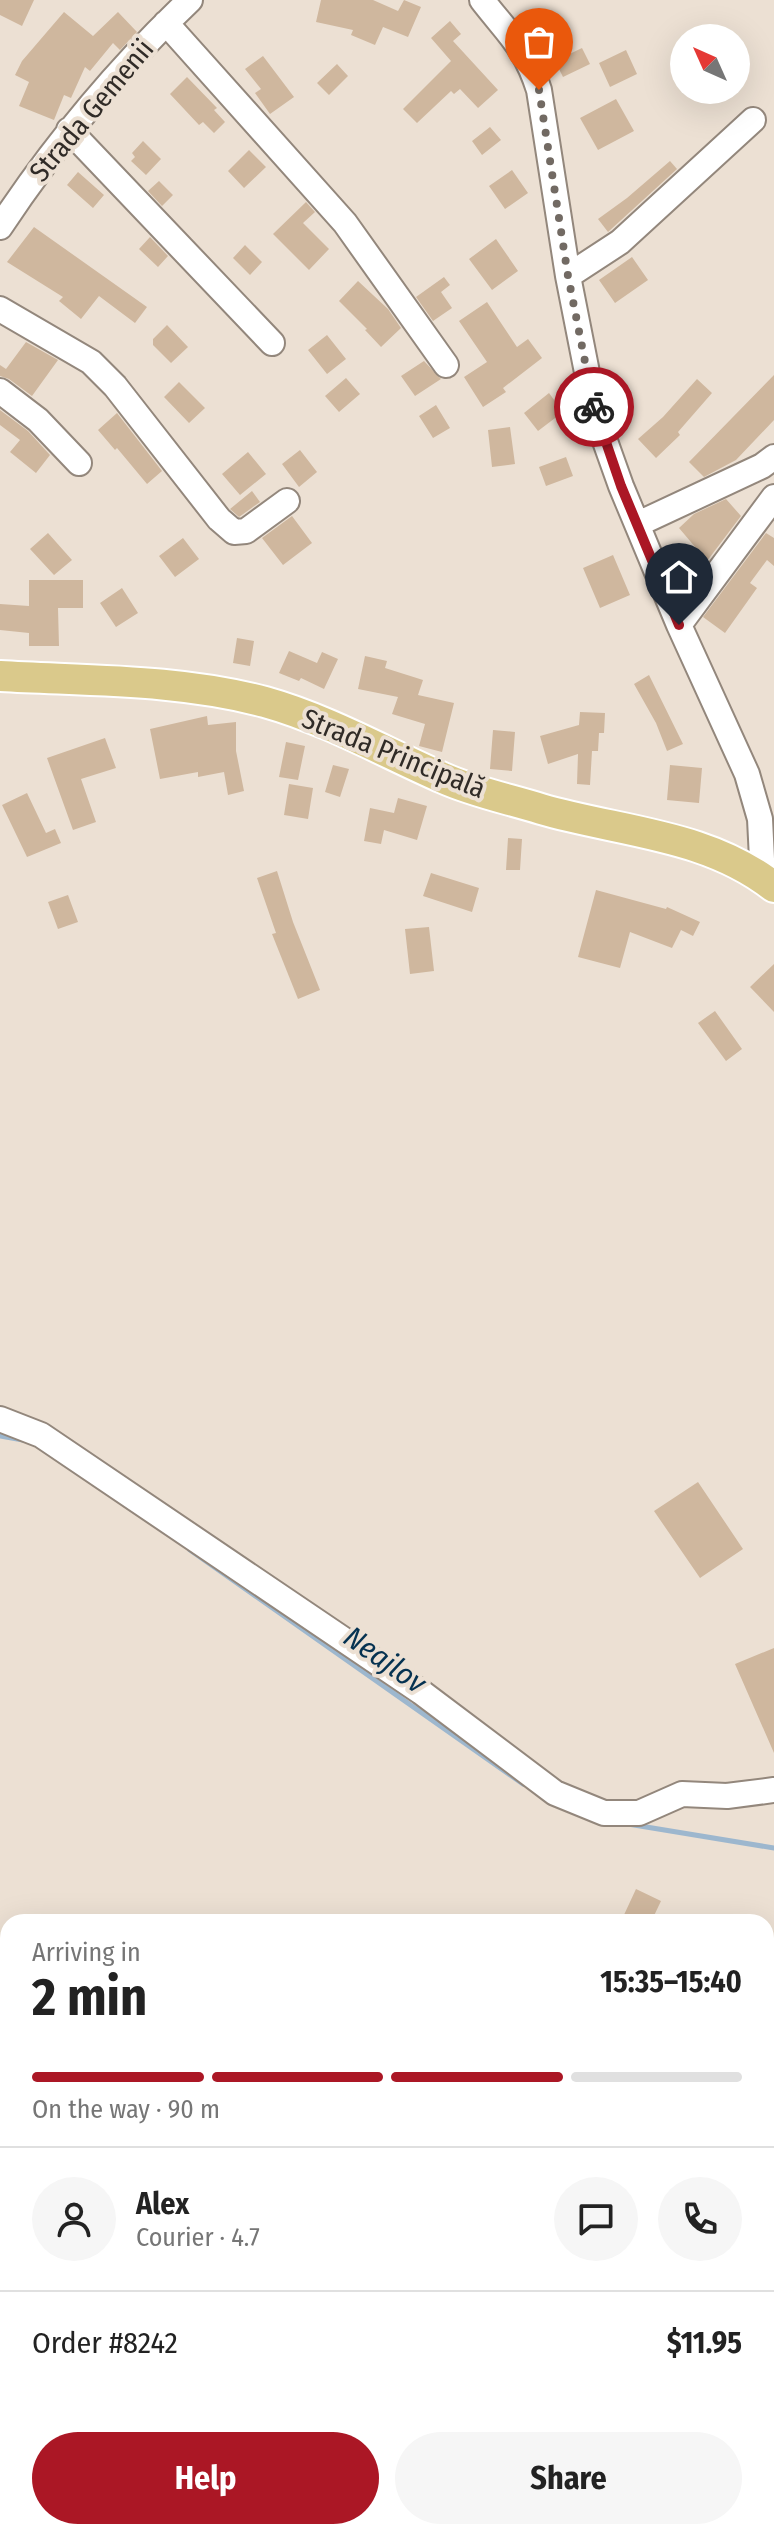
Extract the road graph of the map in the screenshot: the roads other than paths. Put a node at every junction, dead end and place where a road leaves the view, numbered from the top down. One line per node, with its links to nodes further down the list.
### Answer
1 (190, 0): 3 (street, Strada Gemenii)
2 (482, 0): 7 (street)
3 (166, 23): 5 (street, Strada Gemenii); 10 (street)
4 (753, 120): 7 (street)
5 (69, 130): 6 (street, Strada Gemenii); 9 (street)
6 (0, 227)
7 (568, 276): 16 (street)
8 (0, 309): 15 (street)
9 (272, 343)
10 (446, 365)
11 (0, 391): 13 (street)
12 (774, 457): 16 (street)
13 (79, 463)
14 (774, 497): 17 (street)
15 (287, 501)
16 (638, 524): 17 (street)
17 (679, 625): 19 (street)
18 (0, 676): 20 (main road, Strada Principală)
19 (767, 811): 20 (street)
20 (769, 883)
21 (0, 1419): 22 (street)
22 (774, 1790)

